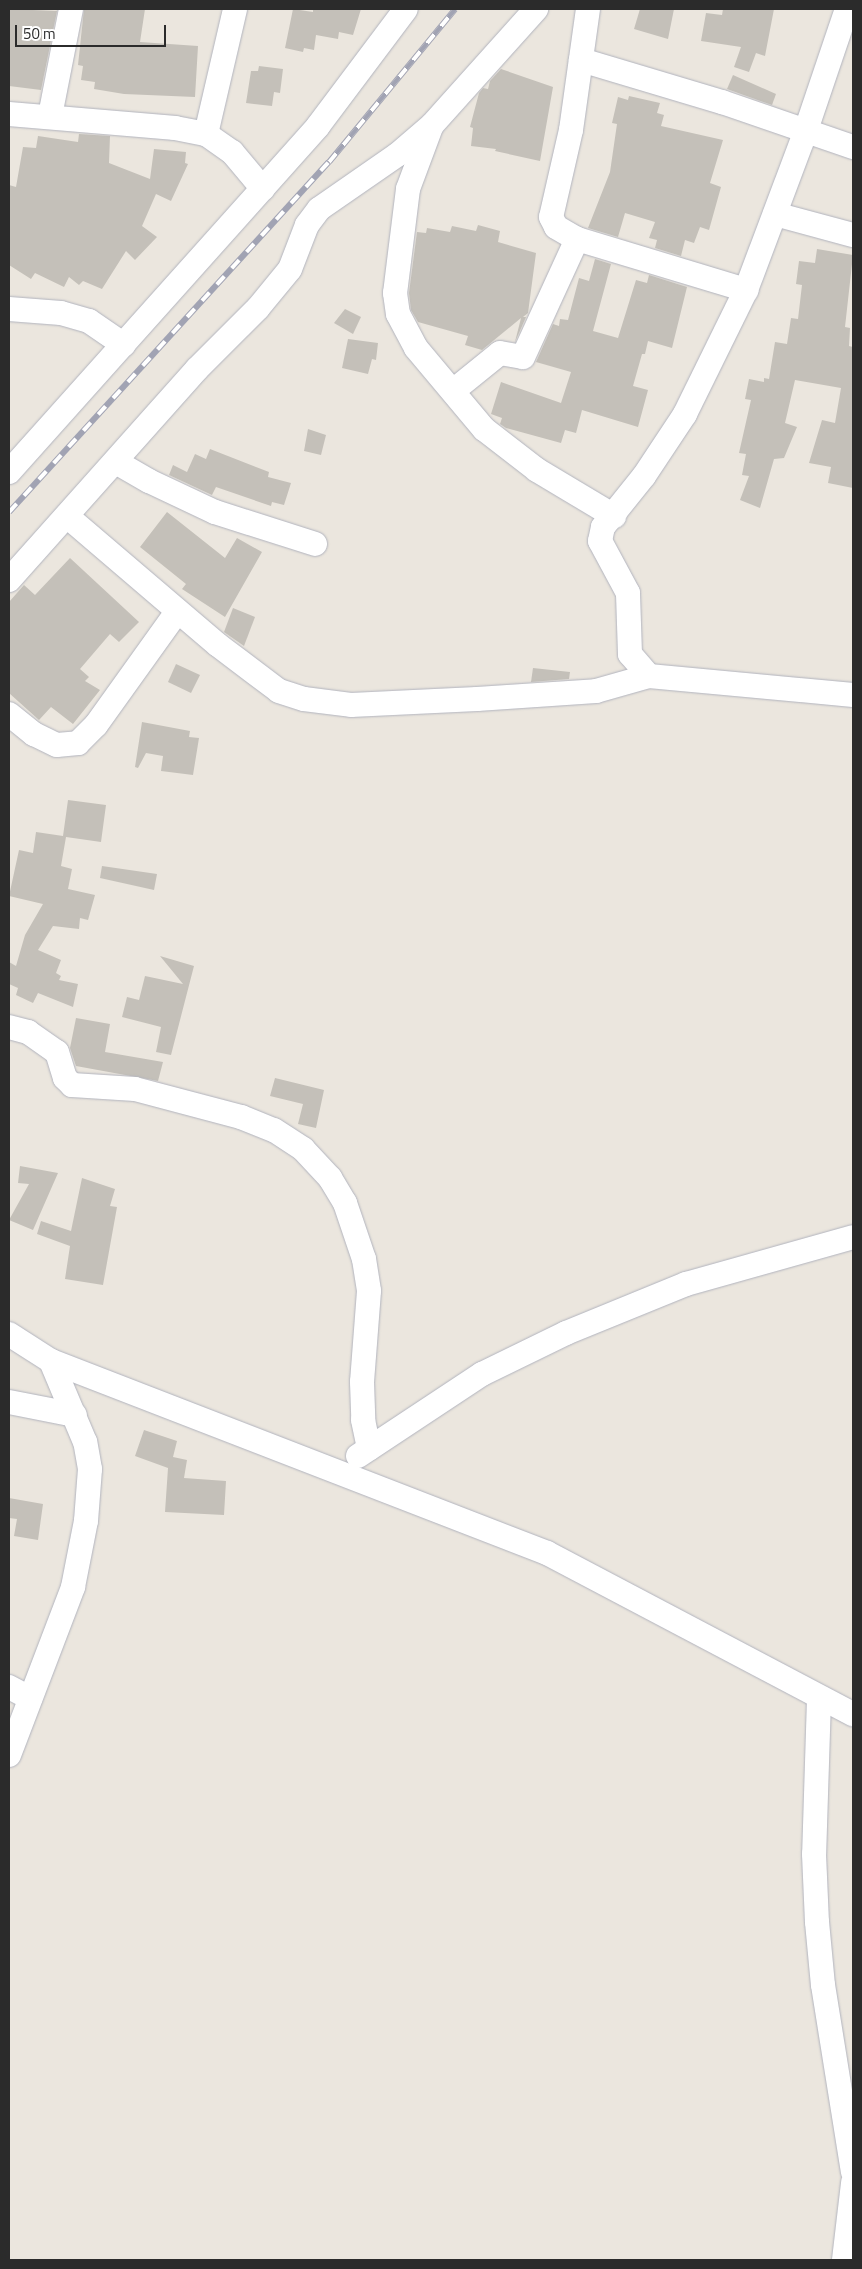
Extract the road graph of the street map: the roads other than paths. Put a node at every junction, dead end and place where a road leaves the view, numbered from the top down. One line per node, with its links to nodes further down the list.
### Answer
1 (71, 9): 10 (street)
2 (235, 9): 13 (street)
3 (406, 9): 15 (street)
4 (536, 9): 11 (street)
5 (588, 9): 8 (street)
6 (847, 9): 7 (street)
7 (844, 43): 12 (street)
8 (581, 60): 12 (street); 18 (street)
9 (9, 114): 10 (street)
10 (50, 116): 13 (street)
11 (432, 125): 22 (street); 23 (street)
12 (806, 130): 14 (street); 16 (street)
13 (206, 134): 15 (street)
14 (853, 147)
15 (263, 189): 21 (street)
16 (776, 214): 17 (street); 19 (street)
17 (853, 235)
18 (576, 239): 19 (street); 22 (street)
19 (746, 290): 25 (street)
20 (9, 309): 21 (street)
21 (124, 344): 24 (street)
22 (453, 391): 25 (street)
23 (116, 462): 26 (street); 27 (street)
24 (9, 472)
25 (614, 516): 30 (street)
26 (68, 517): 28 (street); 29 (street)
27 (315, 544)
28 (9, 580)
29 (177, 612): 30 (street); 32 (street)
30 (649, 676): 31 (street)
31 (853, 695)
32 (9, 714)
33 (9, 1028): 39 (street)
34 (853, 1237): 39 (street)
35 (9, 1334): 36 (street)
36 (52, 1361): 38 (street); 40 (street)
37 (9, 1402): 38 (street)
38 (75, 1415): 42 (street)
39 (369, 1448): 40 (street)
40 (338, 1470): 43 (street)
41 (9, 1687): 42 (street)
42 (30, 1698): 45 (street)
43 (819, 1699): 44 (street); 46 (street)
44 (853, 1714)
45 (9, 1755)
46 (853, 2172)
47 (853, 2183): 48 (street)
48 (844, 2260)

